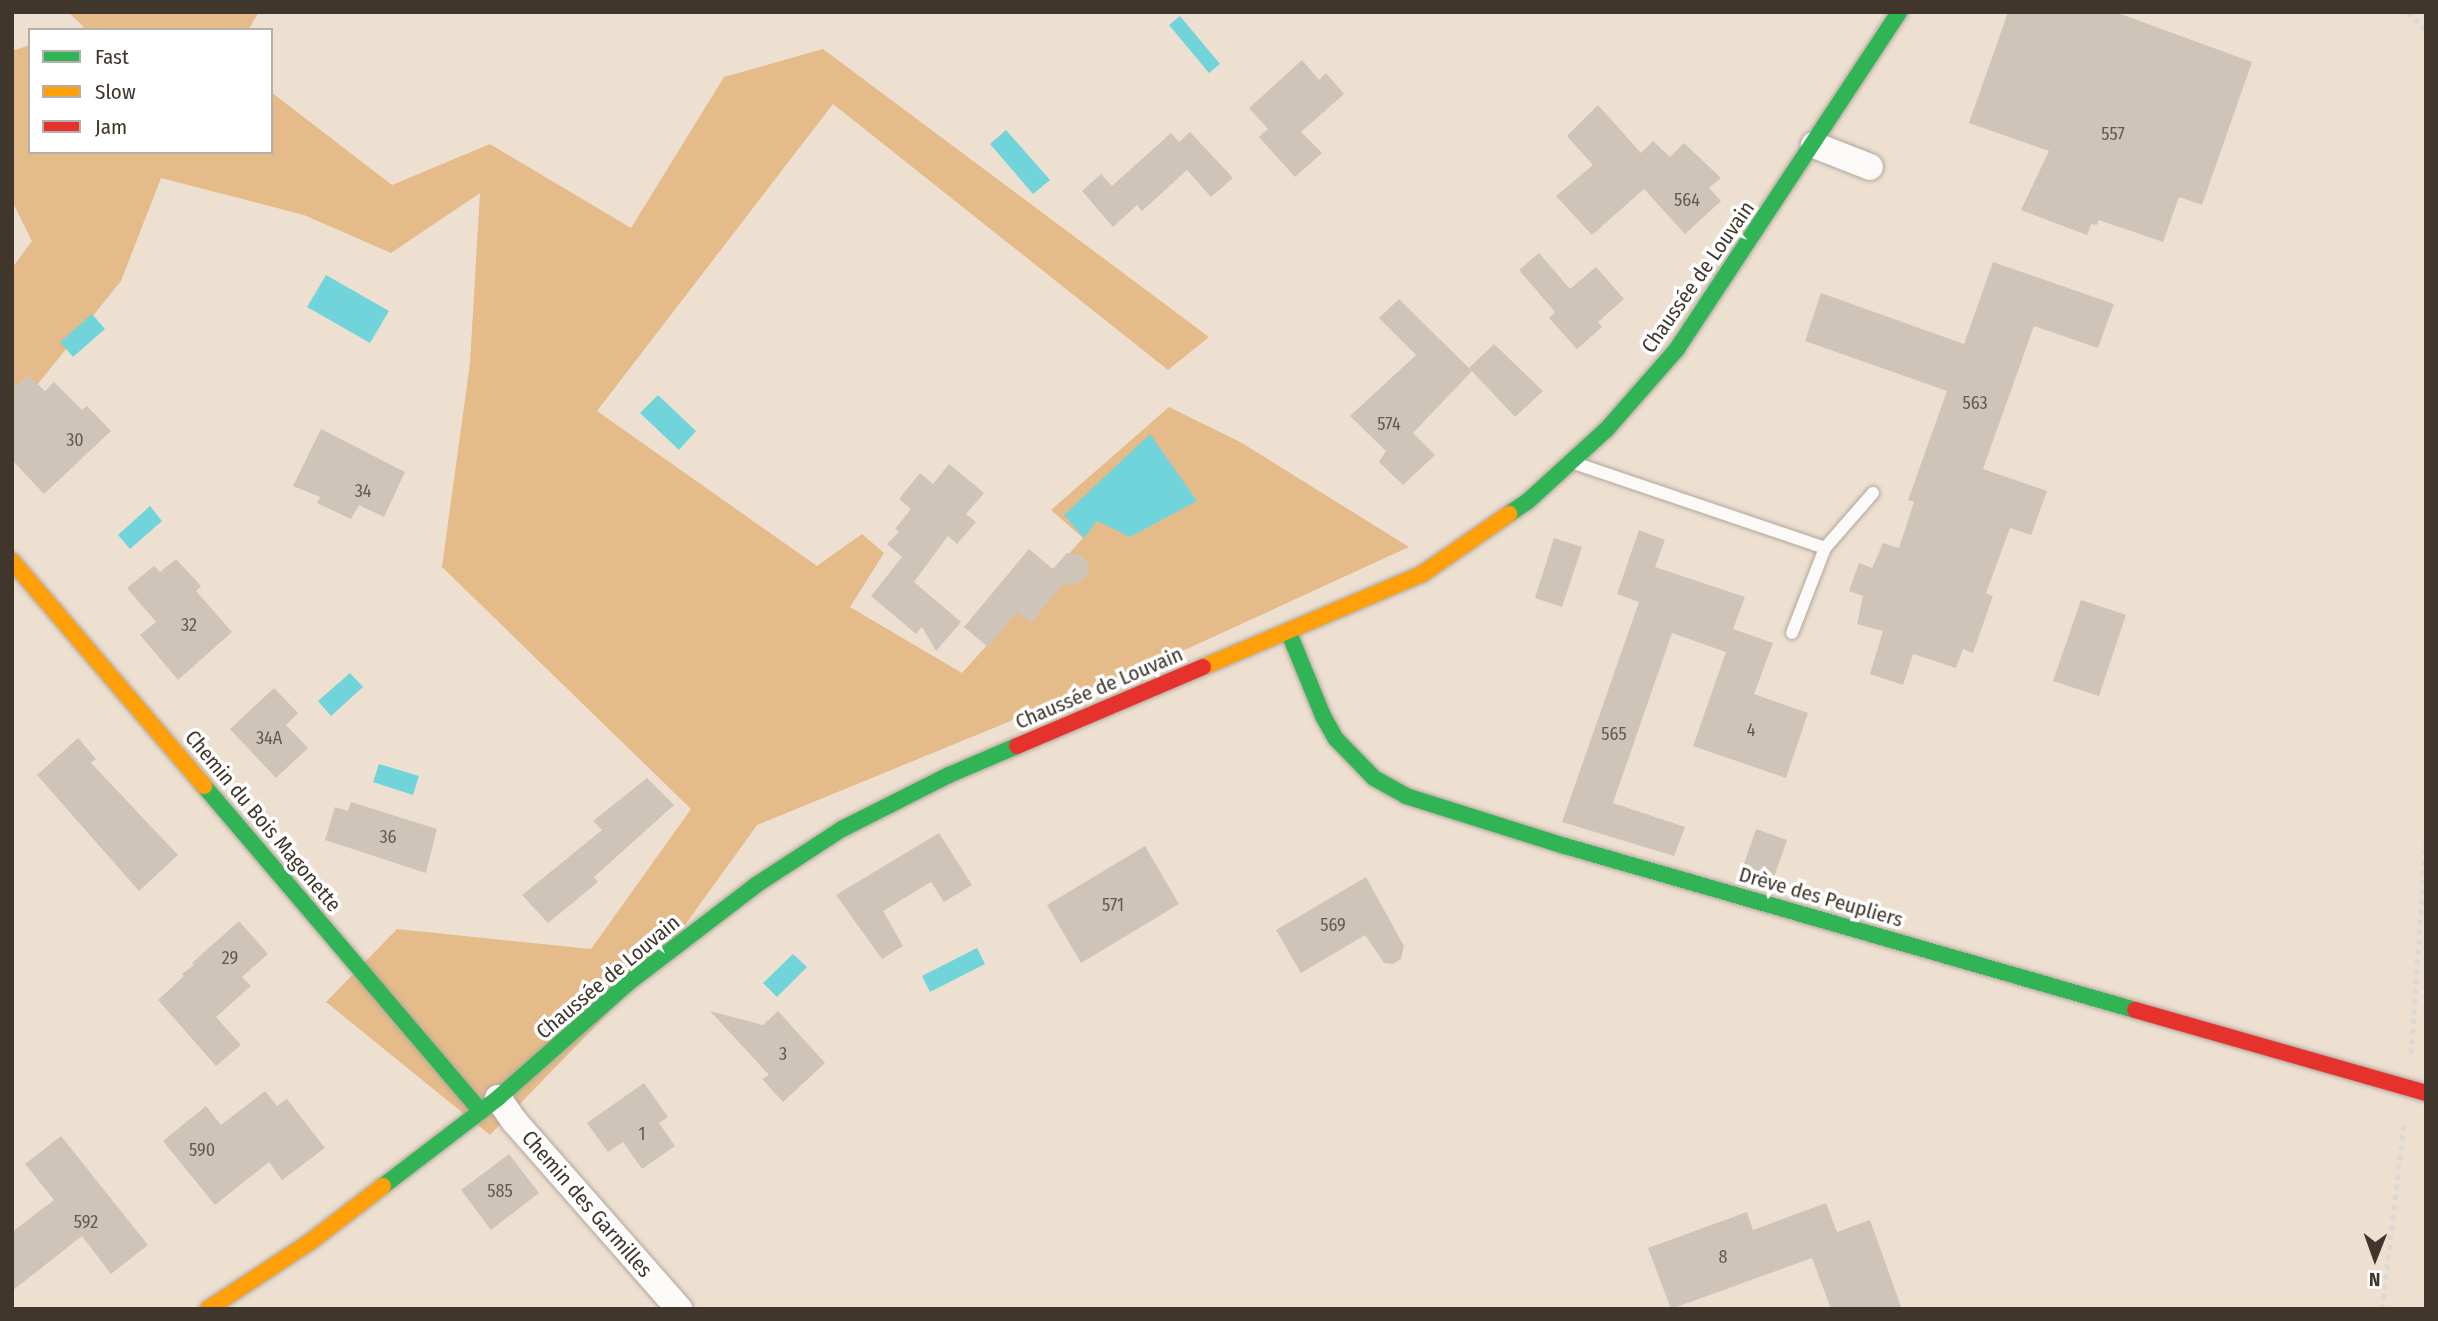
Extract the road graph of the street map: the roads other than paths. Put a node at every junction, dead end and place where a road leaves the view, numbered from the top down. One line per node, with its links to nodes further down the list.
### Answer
1 (1899, 12): 2 (main road, Chaussée de Louvain)
2 (1814, 145): 3 (street); 4 (main road, Chaussée de Louvain)
3 (1870, 167)
4 (1573, 462): 6 (lane); 8 (main road, Chaussée de Louvain)
5 (1873, 493): 6 (lane)
6 (1825, 548): 9 (lane)
7 (12, 561): 11 (main road, Chemin du Bois Magonette)
8 (1289, 633): 10 (main road, Drève des Peupliers); 11 (main road, Chaussée de Louvain)
9 (1792, 633)
10 (2426, 1093)
11 (489, 1104): 12 (main road, Chaussée de Louvain); 13 (street, Chemin des Garmilles)
12 (208, 1309)
13 (679, 1309)

